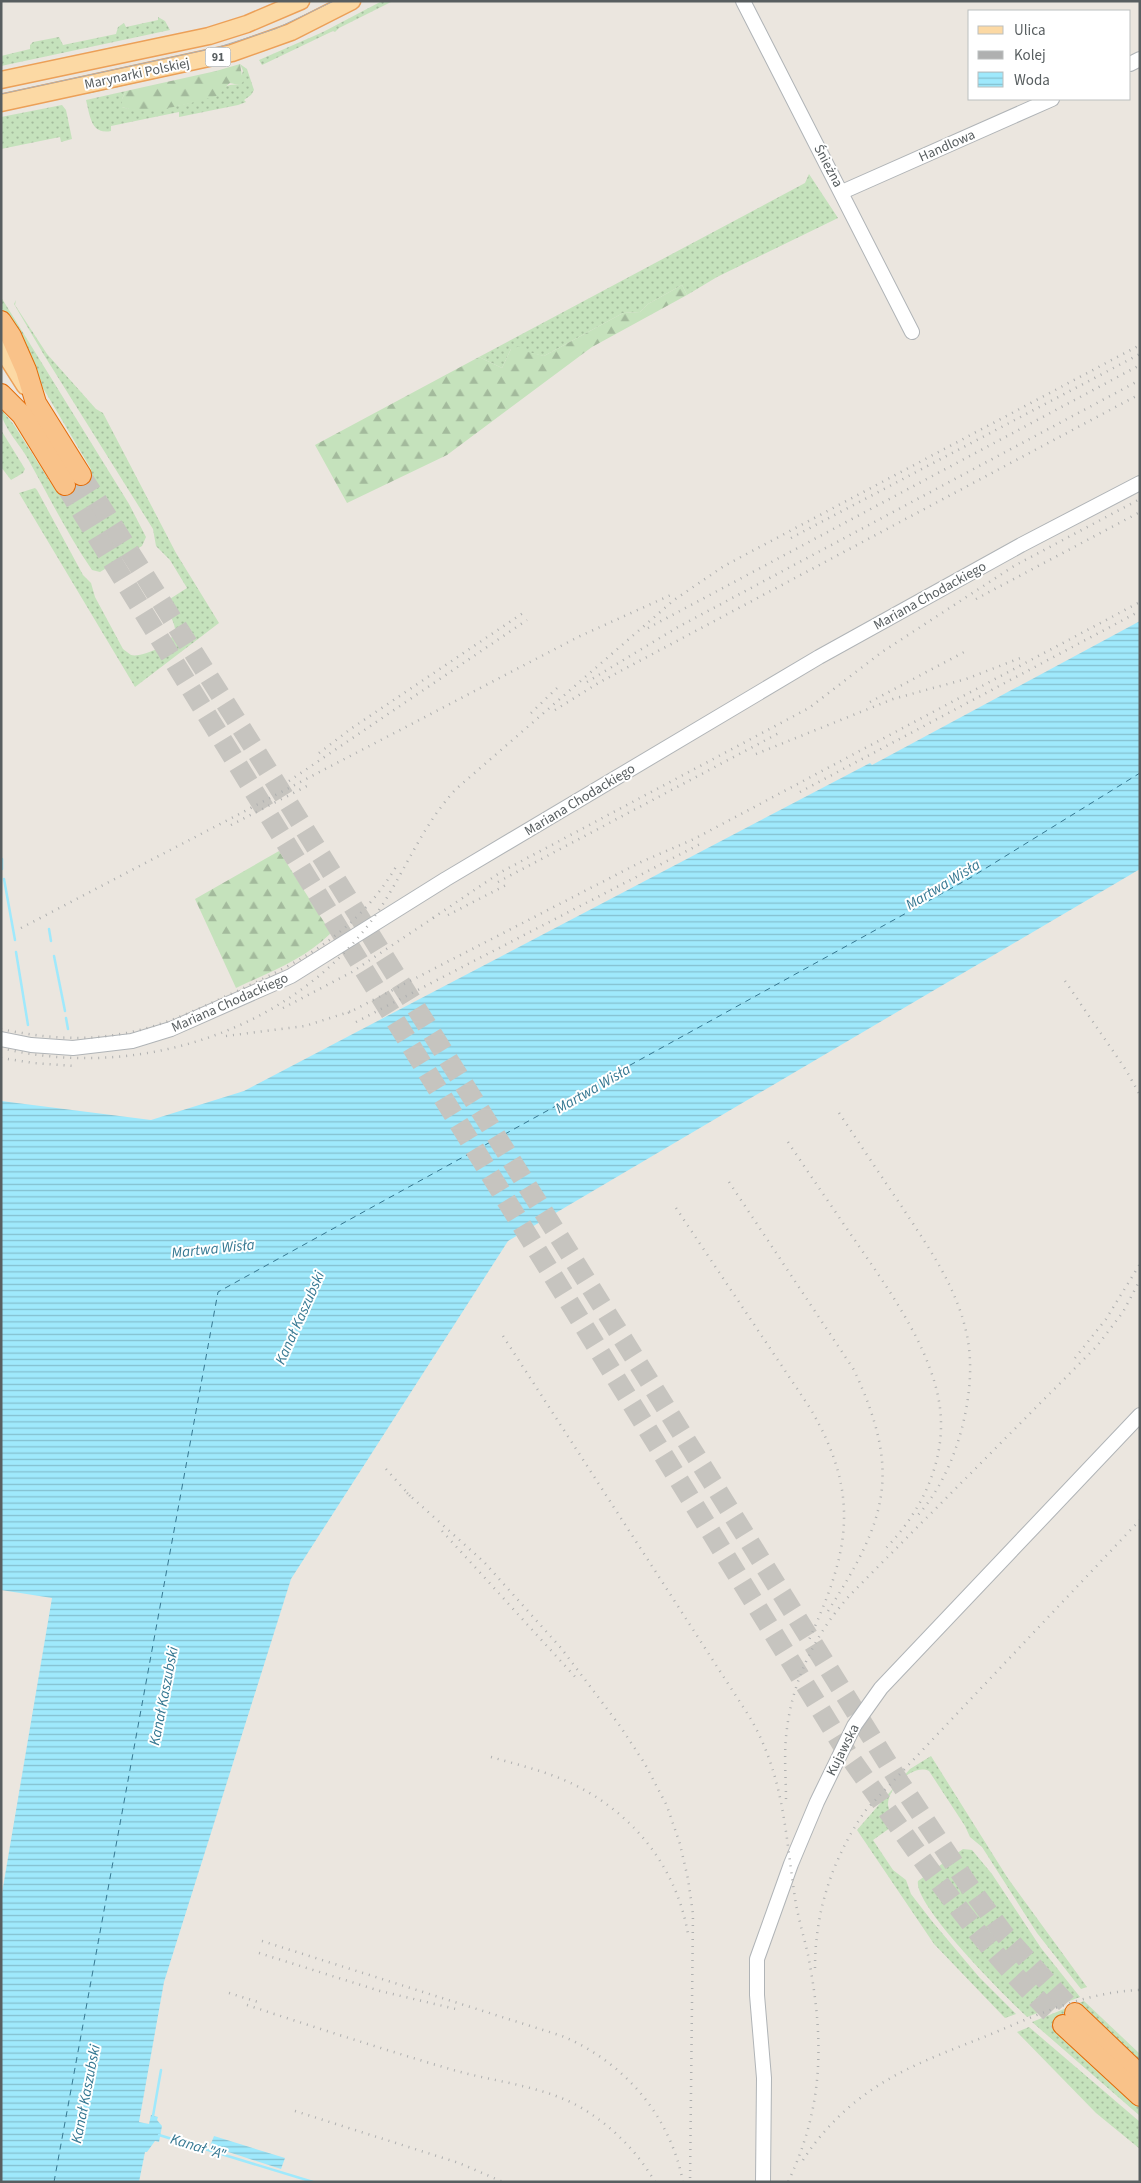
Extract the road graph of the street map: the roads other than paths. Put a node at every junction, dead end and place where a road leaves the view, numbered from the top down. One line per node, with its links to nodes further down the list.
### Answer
1 (301, 1): 4 (main road, Marynarki Polskiej / 91)
2 (352, 1): 6 (main road, Marynarki Polskiej / 91)
3 (743, 1): 7 (street, Śnieżna)
4 (1, 80)
5 (1050, 100): 7 (street, Handlowa)
6 (1, 103)
7 (842, 192): 9 (street, Śnieżna)
8 (1, 321): 13 (highway)
9 (912, 332)
10 (1, 348): 13 (main road)
11 (1, 382): 13 (main road)
12 (1, 394): 13 (highway)
13 (29, 409): 14 (highway)
14 (73, 480)
15 (1140, 483): 16 (street, Mariana Chodackiego)
16 (1, 1039)
17 (1140, 1416): 20 (street, Kujawska)
18 (1140, 2075): 19 (highway)
19 (1140, 2096)
20 (763, 2182)

